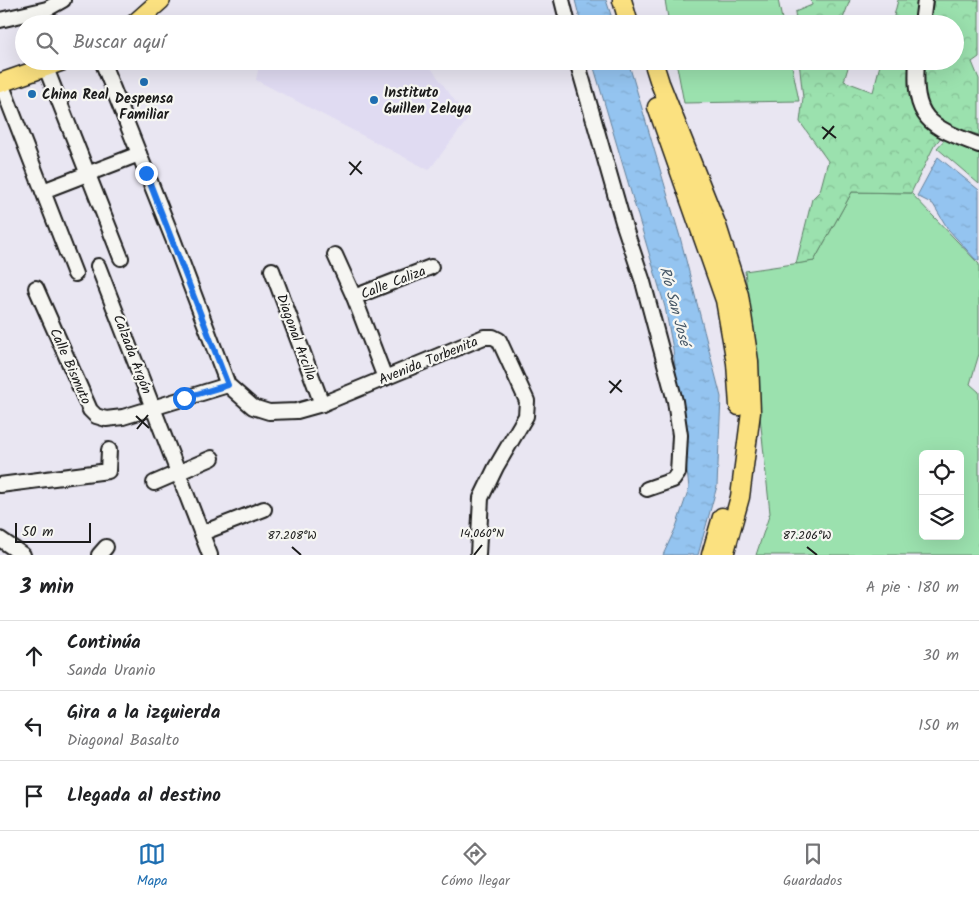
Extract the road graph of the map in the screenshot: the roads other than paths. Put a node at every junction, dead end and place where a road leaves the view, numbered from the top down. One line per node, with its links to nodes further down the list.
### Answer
1 (62, 0): 7 (street)
2 (161, 0): 8 (main road)
3 (562, 0): 9 (street)
4 (622, 0): 10 (main road)
5 (634, 0): 11 (main road)
6 (925, 0): 12 (street)
7 (20, 15)
8 (144, 15)
9 (566, 15)
10 (627, 15)
11 (639, 15)
12 (923, 15)
13 (15, 16): 14 (street)
14 (0, 20)
15 (40, 70): 22 (main road)
16 (47, 70): 25 (street)
17 (106, 70): 24 (street)
18 (580, 70): 44 (street)
19 (645, 70): 51 (main road)
20 (656, 70): 52 (main road)
21 (917, 70): 23 (street)
22 (0, 83): 26 (street)
23 (979, 145)
24 (139, 154): 25 (street); 36 (street)
25 (88, 174): 26 (street); 28 (street)
26 (43, 191): 32 (street)
27 (335, 254): 34 (street)
28 (121, 258)
29 (98, 266): 38 (street, Calzada Argón)
30 (431, 267): 34 (street, Calle Caliza)
31 (272, 270): 37 (street, Diagonal Arcilla)
32 (75, 274)
33 (36, 288): 38 (street, Calle Bismuto)
34 (354, 297): 35 (street)
35 (386, 378): 37 (street, Avenida Torbenita); 50 (street, Avenida Torbenita)
36 (228, 385): 37 (street, Avenida Torbenita); 38 (street, Calle Bismuto)
37 (322, 404)
38 (153, 408): 41 (street, Calzada Argón)
39 (109, 450): 43 (street)
40 (212, 458): 41 (street)
41 (178, 473): 42 (street); 46 (street, Calzada Argón)
42 (154, 483)
43 (0, 485)
44 (646, 489)
45 (264, 509): 46 (street)
46 (202, 533): 49 (street, Calzada Argón)
47 (0, 539): 48 (street)
48 (23, 555)
49 (210, 555)
50 (478, 555)
51 (711, 555)
52 (724, 555)

